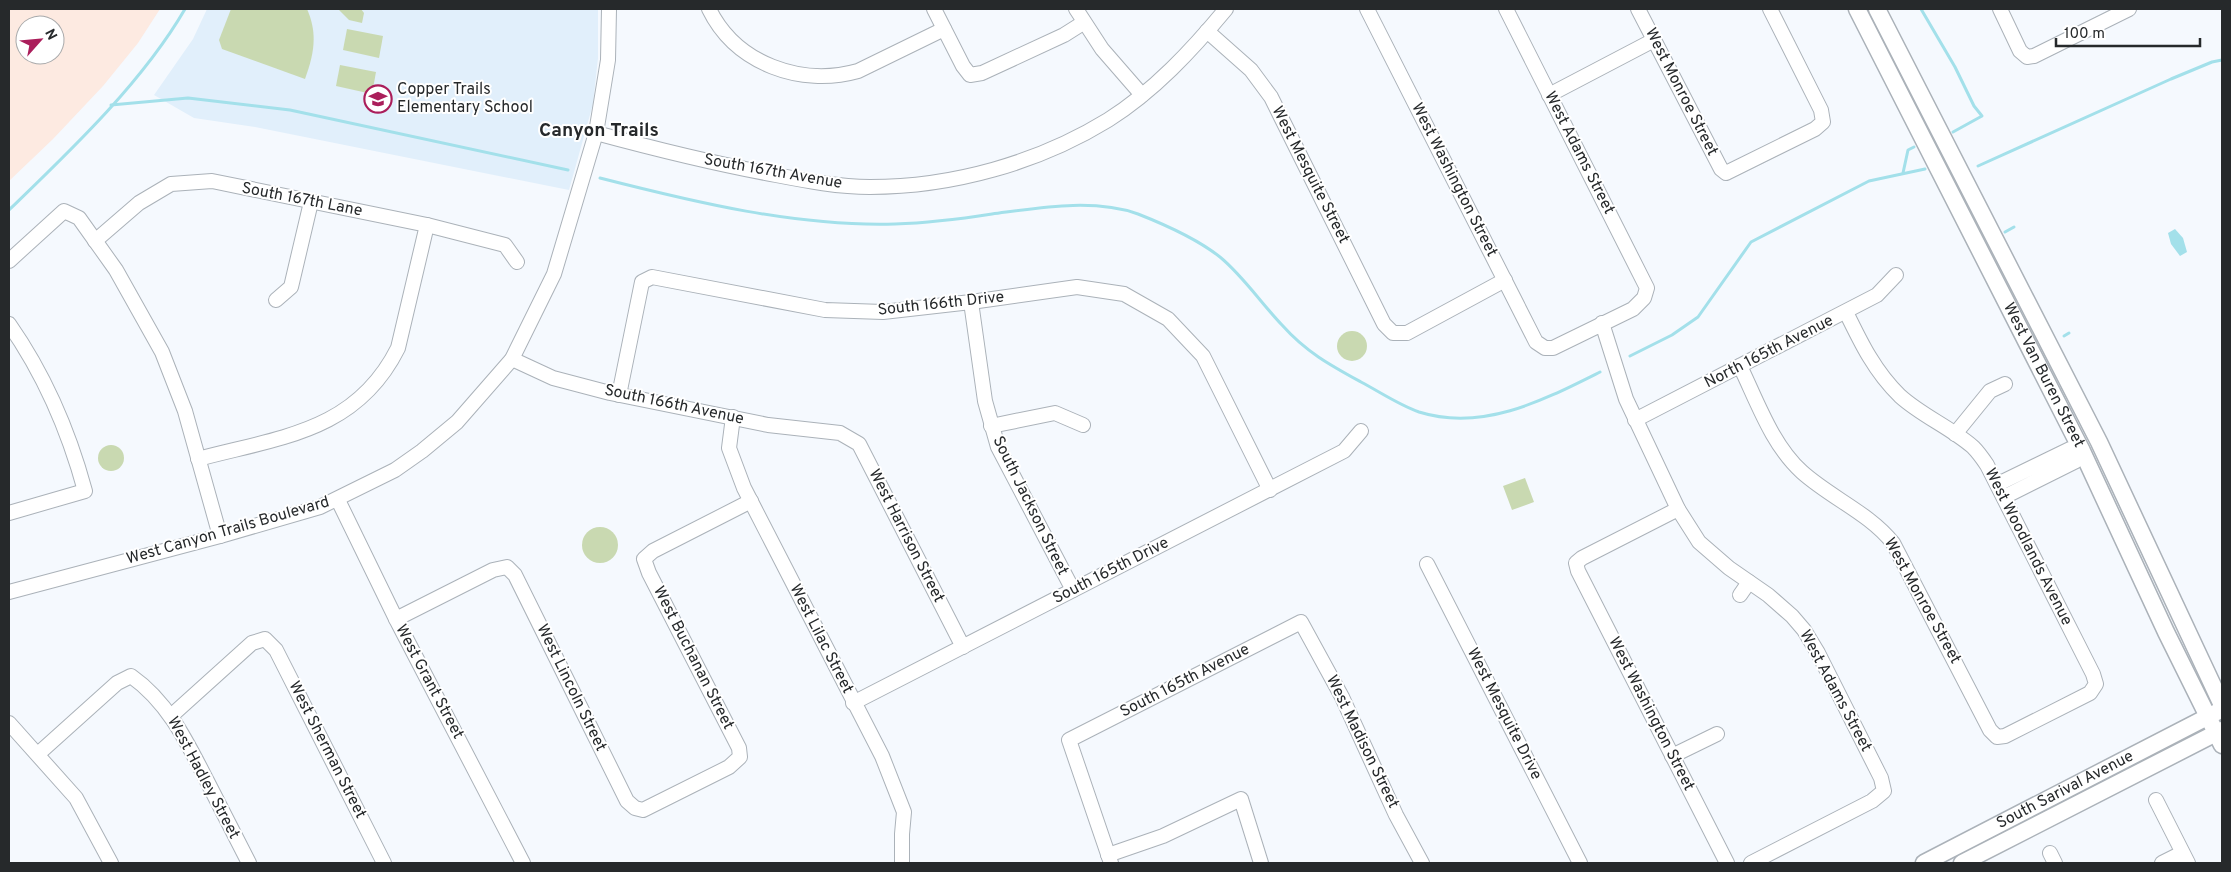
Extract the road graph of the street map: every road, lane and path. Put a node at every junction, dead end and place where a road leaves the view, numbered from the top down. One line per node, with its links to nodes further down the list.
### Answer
1 (609, 9): 20 (street, West Canyon Trails Boulevard)
2 (709, 9): 15 (street)
3 (934, 9): 15 (street)
4 (1076, 9): 14 (street)
5 (1226, 9): 16 (street, South 167th Avenue)
6 (1368, 9): 29 (street, West Washington Street)
7 (1506, 9): 19 (street, West Adams Street)
8 (1638, 9): 17 (street, West Monroe Street)
9 (1770, 9): 17 (street, West Monroe Street)
10 (1857, 9): 21 (main road, West Van Buren Street)
11 (1877, 9): 23 (main road, West Van Buren Street)
12 (2000, 9): 13 (street)
13 (2123, 10)
14 (1083, 23): 15 (street); 18 (street)
15 (944, 29)
16 (1207, 31): 18 (street, South 167th Avenue); 29 (street, West Mesquite Street)
17 (1654, 40): 19 (street)
18 (1142, 95): 20 (street, South 167th Avenue)
19 (1550, 95): 34 (street, West Adams Street)
20 (596, 133): 35 (street, West Canyon Trails Boulevard)
21 (1926, 144): 23 (main road); 47 (main road, West Van Buren Street)
22 (311, 202): 24 (street, South 167th Lane); 25 (street, South 167th Lane); 30 (street)
23 (1984, 216): 46 (main road, West Van Buren Street)
24 (427, 225): 27 (street, South 167th Lane); 48 (street)
25 (95, 241): 26 (street); 48 (street)
26 (9, 261)
27 (517, 262)
28 (1896, 275): 32 (street, North 165th Avenue)
29 (1505, 280): 34 (street, West Washington Street)
30 (276, 300)
31 (971, 302): 38 (street, South 166th Drive); 42 (street, South Jackson Street); 49 (street, South 166th Drive)
32 (1846, 312): 36 (street, North 165th Avenue); 45 (street, West Woodlands Avenue)
33 (9, 324): 54 (street)
34 (1602, 324): 40 (street, West Adams Street)
35 (512, 359): 38 (street, South 166th Avenue); 51 (street, West Canyon Trails Boulevard)
36 (1740, 366): 40 (street, North 165th Avenue); 64 (street, West Monroe Street)
37 (2005, 384): 45 (street)
38 (619, 395): 39 (street, South 166th Avenue)
39 (733, 417): 44 (street, South 166th Avenue); 52 (street, West Lilac Street)
40 (1635, 420): 53 (street, West Adams Street)
41 (1083, 425): 42 (street)
42 (991, 426): 58 (street, South Jackson Street)
43 (1361, 431): 49 (street, South 165th Drive)
44 (840, 433): 63 (street, West Harrison Street)
45 (1955, 434): 50 (street, West Woodlands Avenue)
46 (2098, 442): 47 (main road); 66 (main road, West Van Buren Street)
47 (2082, 451): 50 (street); 67 (main road, West Van Buren Street)
48 (198, 459): 55 (street)
49 (1270, 490): 58 (street, South 165th Drive)
50 (2001, 490): 64 (street, West Woodlands Avenue)
51 (338, 500): 55 (street, West Canyon Trails Boulevard); 61 (street, West Grant Street)
52 (750, 501): 65 (street, West Lilac Street); 75 (street, West Buchanan Street)
53 (1678, 509): 57 (street, West Adams Street); 73 (street, West Washington Street)
54 (9, 513)
55 (220, 536): 59 (street, West Canyon Trails Boulevard)
56 (1427, 564): 85 (street, West Mesquite Drive)
57 (1750, 582): 60 (street); 87 (street, West Adams Street)
58 (1073, 590): 63 (street, South 165th Drive)
59 (9, 592)
60 (1740, 596)
61 (396, 619): 75 (street, West Lincoln Street); 81 (street, West Grant Street)
62 (1301, 622): 77 (street, South 165th Avenue); 84 (street, West Madison Street)
63 (963, 647): 65 (street, South 165th Drive)
64 (2096, 684)
65 (853, 703): 82 (street, West Lilac Street)
66 (2222, 705)
67 (2215, 714): 71 (main road, West Van Buren Street); 88 (main road, South Sarival Avenue)
68 (171, 716): 72 (street, West Hadley Street); 79 (street, West Hadley Street); 80 (street, West Sherman Street)
69 (9, 723): 72 (street)
70 (1717, 734): 73 (street)
71 (2220, 736): 89 (main road, South Sarival Avenue)
72 (38, 754): 78 (street)
73 (1672, 756): 86 (street, West Washington Street)
74 (2156, 800): 76 (street)
75 (635, 808)
76 (2185, 858): 90 (street)
77 (1109, 859): 83 (street)
78 (111, 863)
79 (249, 863)
80 (384, 863)
81 (522, 863)
82 (902, 863)
83 (1261, 863)
84 (1422, 863)
85 (1580, 863)
86 (1727, 863)
87 (1752, 863)
88 (1924, 863)
89 (1962, 863)
90 (2162, 863)

